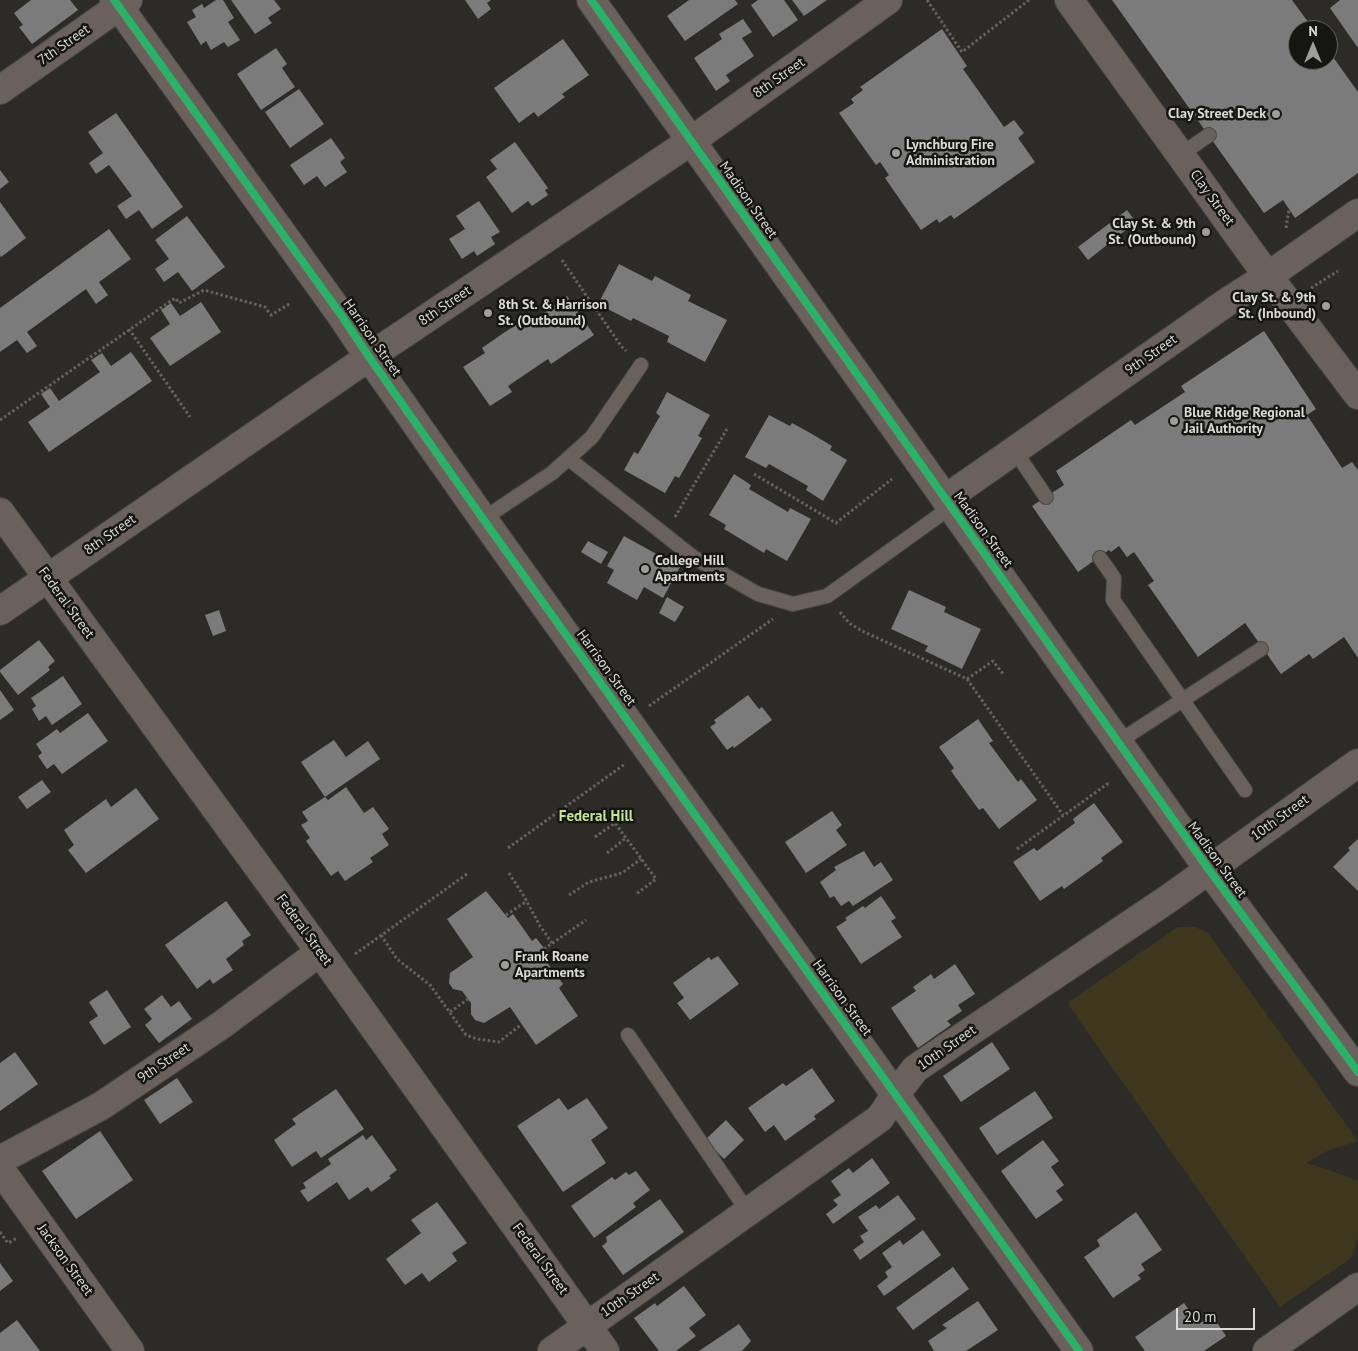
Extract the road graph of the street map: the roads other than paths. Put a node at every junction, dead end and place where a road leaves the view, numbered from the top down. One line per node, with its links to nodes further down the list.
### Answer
1 (591, 0): 7 (street, Madison Street)
2 (888, 0): 7 (street, 8th Street)
3 (1069, 0): 8 (street, Clay Street)
4 (120, 2): 5 (street, 7th Street); 11 (street, Harrison Street)
5 (0, 90)
6 (1209, 135): 8 (lane)
7 (690, 141): 11 (street, 8th Street); 17 (street, Madison Street)
8 (1180, 154): 10 (street, Clay Street)
9 (1358, 213): 10 (street, 9th Street)
10 (1268, 276): 13 (street, Clay Street); 14 (street, 9th Street)
11 (369, 357): 19 (street, Harrison Street); 21 (street, 8th Street)
12 (641, 365): 15 (lane)
13 (1358, 395)
14 (1015, 450): 16 (lane); 17 (street, 9th Street)
15 (569, 459): 17 (lane); 19 (lane)
16 (1046, 497)
17 (948, 503): 25 (street, Madison Street)
18 (0, 512): 21 (street, Federal Street)
19 (483, 518): 32 (street, Harrison Street)
20 (1100, 558): 24 (lane)
21 (48, 578): 22 (street, 8th Street); 29 (street, Federal Street)
22 (0, 611)
23 (1261, 649): 24 (lane)
24 (1182, 700): 25 (lane); 27 (lane)
25 (1118, 742): 28 (street, Madison Street)
26 (1358, 762): 28 (street, 10th Street)
27 (1246, 790)
28 (1209, 870): 31 (street, Madison Street); 32 (street, 10th Street)
29 (320, 952): 33 (street, 9th Street); 37 (street, Federal Street)
30 (628, 1036): 35 (lane)
31 (1358, 1072)
32 (896, 1094): 35 (street, 10th Street); 41 (street, Harrison Street)
33 (0, 1160)
34 (0, 1169): 38 (street, Jackson Street)
35 (748, 1212): 37 (street, 10th Street)
36 (1358, 1287): 42 (street)
37 (587, 1325): 39 (street, 10th Street); 40 (street, Federal Street)
38 (130, 1351)
39 (552, 1351)
40 (605, 1351)
41 (1078, 1351)
42 (1268, 1351)

